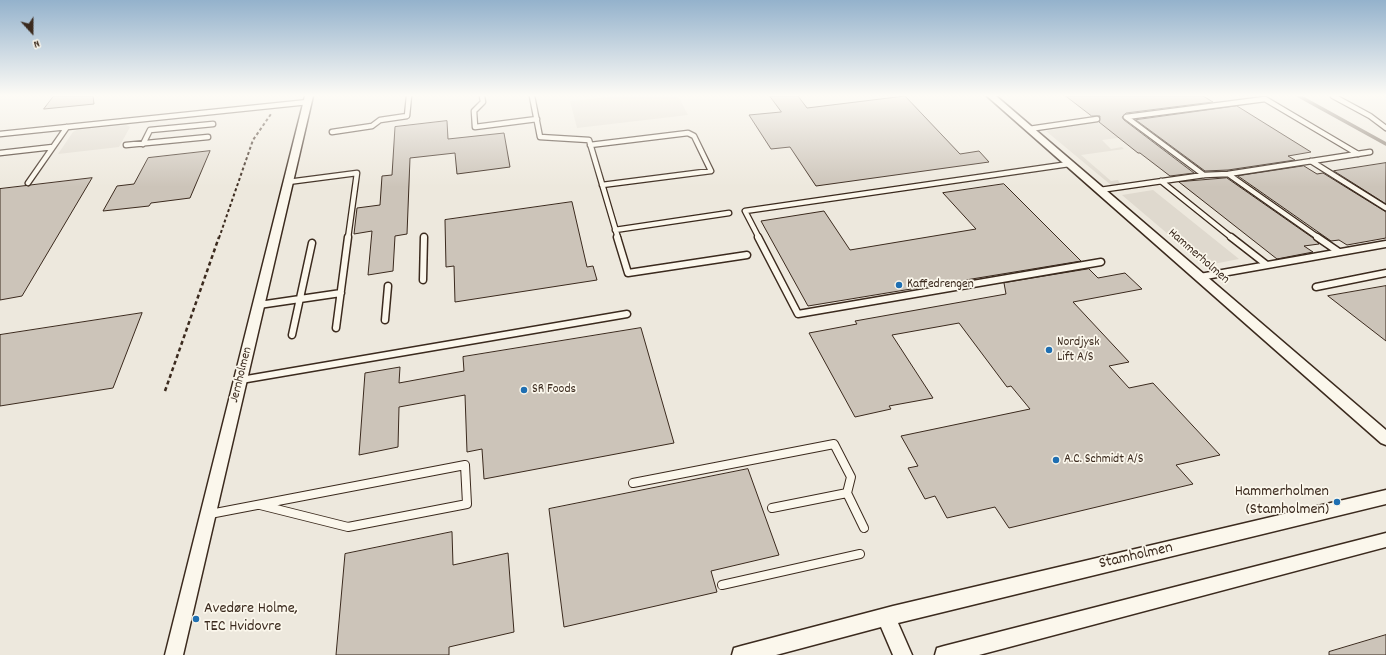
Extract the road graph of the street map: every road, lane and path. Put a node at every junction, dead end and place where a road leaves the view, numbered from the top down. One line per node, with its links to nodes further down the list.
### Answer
1 (67, 127): 2 (lane); 14 (lane); 19 (lane)
2 (71, 127)
3 (186, 127): 16 (lane)
4 (263, 127): 55 (path)
5 (301, 127): 28 (street, Jernholmen)
6 (368, 127): 13 (lane)
7 (538, 127): 18 (lane)
8 (1026, 127): 12 (street, Hammerholmen)
9 (1045, 127): 12 (lane)
10 (1139, 127): 26 (lane)
11 (1312, 127): 22 (lane)
12 (1029, 129): 24 (street, Hammerholmen)
13 (332, 132)
14 (0, 134)
15 (208, 137): 16 (lane)
16 (143, 144): 17 (lane)
17 (126, 145)
18 (590, 145): 30 (lane); 30 (lane)
19 (54, 147): 21 (lane); 29 (lane)
20 (1370, 152): 22 (lane)
21 (0, 153)
22 (1358, 154): 23 (lane)
23 (1311, 161): 25 (lane); 32 (lane)
24 (1069, 164): 31 (street, Hammerholmen); 40 (lane)
25 (1228, 174): 26 (lane); 38 (lane)
26 (1204, 175): 27 (lane)
27 (1161, 181): 31 (lane); 41 (lane)
28 (288, 182): 47 (lane); 49 (street, Jernholmen)
29 (28, 183)
30 (602, 185): 34 (lane)
31 (1100, 190): 43 (street, Hammerholmen)
32 (1386, 208)
33 (729, 213): 34 (lane)
34 (615, 230): 39 (lane)
35 (424, 237): 44 (lane)
36 (312, 242): 48 (lane)
37 (1386, 244): 38 (lane)
38 (1339, 252): 41 (lane)
39 (747, 255)
40 (1101, 262)
41 (1267, 265): 43 (lane)
42 (1386, 273): 46 (lane)
43 (1200, 277): 56 (street, Hammerholmen)
44 (423, 280)
45 (388, 286): 51 (lane)
46 (1316, 287)
47 (341, 293): 48 (lane); 52 (lane)
48 (300, 299): 49 (lane); 53 (lane)
49 (259, 305): 54 (street, Jernholmen)
50 (627, 314): 54 (lane)
51 (385, 320)
52 (336, 328)
53 (292, 335)
54 (240, 380): 62 (street, Jernholmen)
55 (165, 391)
56 (1386, 439)
57 (633, 483): 58 (lane)
58 (846, 492): 61 (lane); 63 (lane)
59 (1386, 497): 67 (street, Stamholmen)
60 (260, 505): 60 (lane); 62 (lane)
61 (772, 508)
62 (208, 514): 68 (street, Jernholmen)
63 (864, 528)
64 (1386, 540): 71 (street)
65 (860, 554): 66 (lane)
66 (722, 585)
67 (886, 616): 69 (street, Stamholmen); 70 (street)
68 (174, 655)
69 (741, 655)
70 (903, 655)
71 (944, 655)

